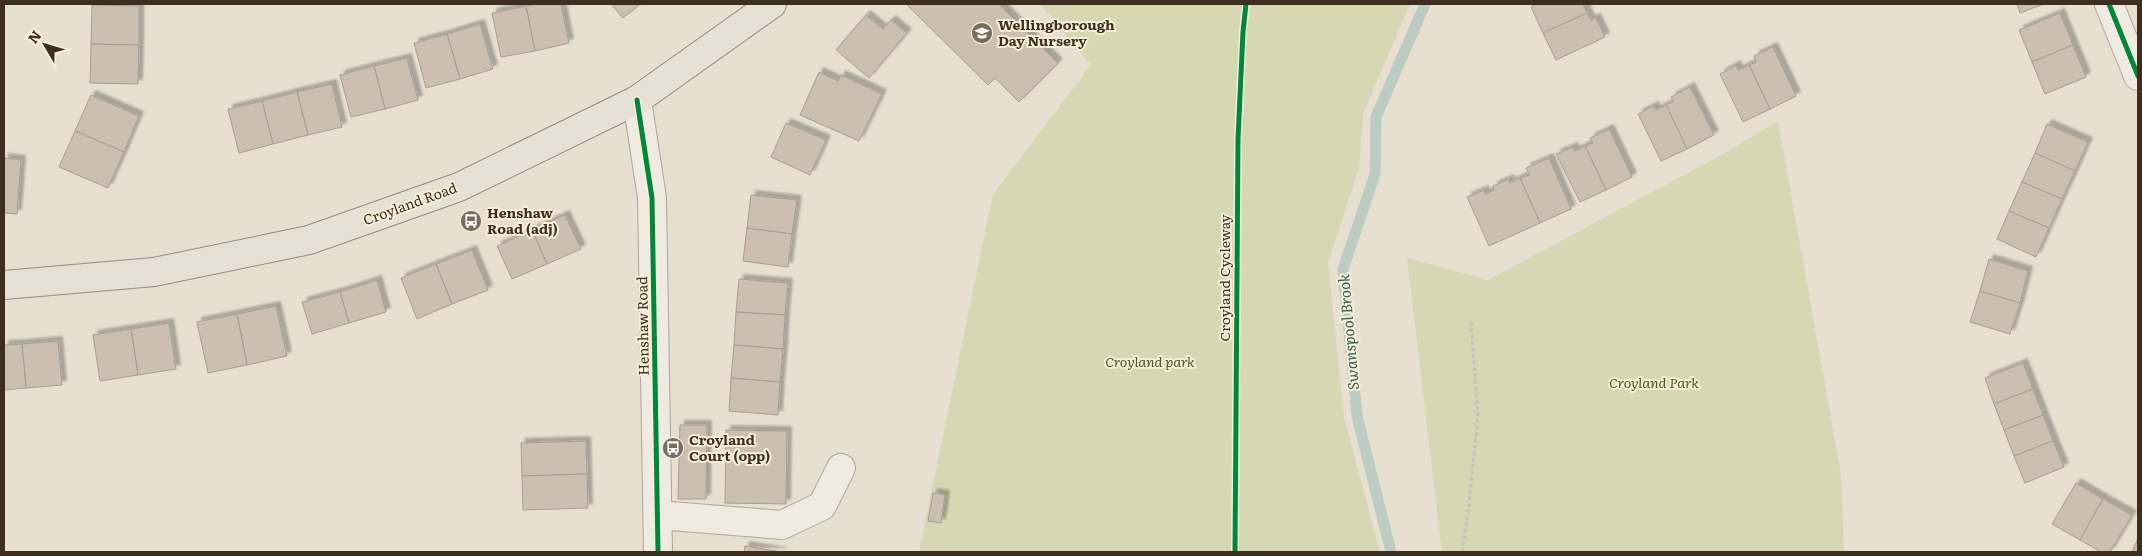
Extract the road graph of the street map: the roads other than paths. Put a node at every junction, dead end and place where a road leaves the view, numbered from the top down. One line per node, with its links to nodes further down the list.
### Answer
1 (772, 4): 4 (main road, Croyland Road)
2 (2109, 4): 3 (street)
3 (2138, 76)
4 (637, 100): 5 (main road, Croyland Road); 7 (street, Henshaw Road)
5 (4, 285)
6 (840, 468): 7 (street)
7 (658, 516): 8 (street, Henshaw Road)
8 (658, 552)

